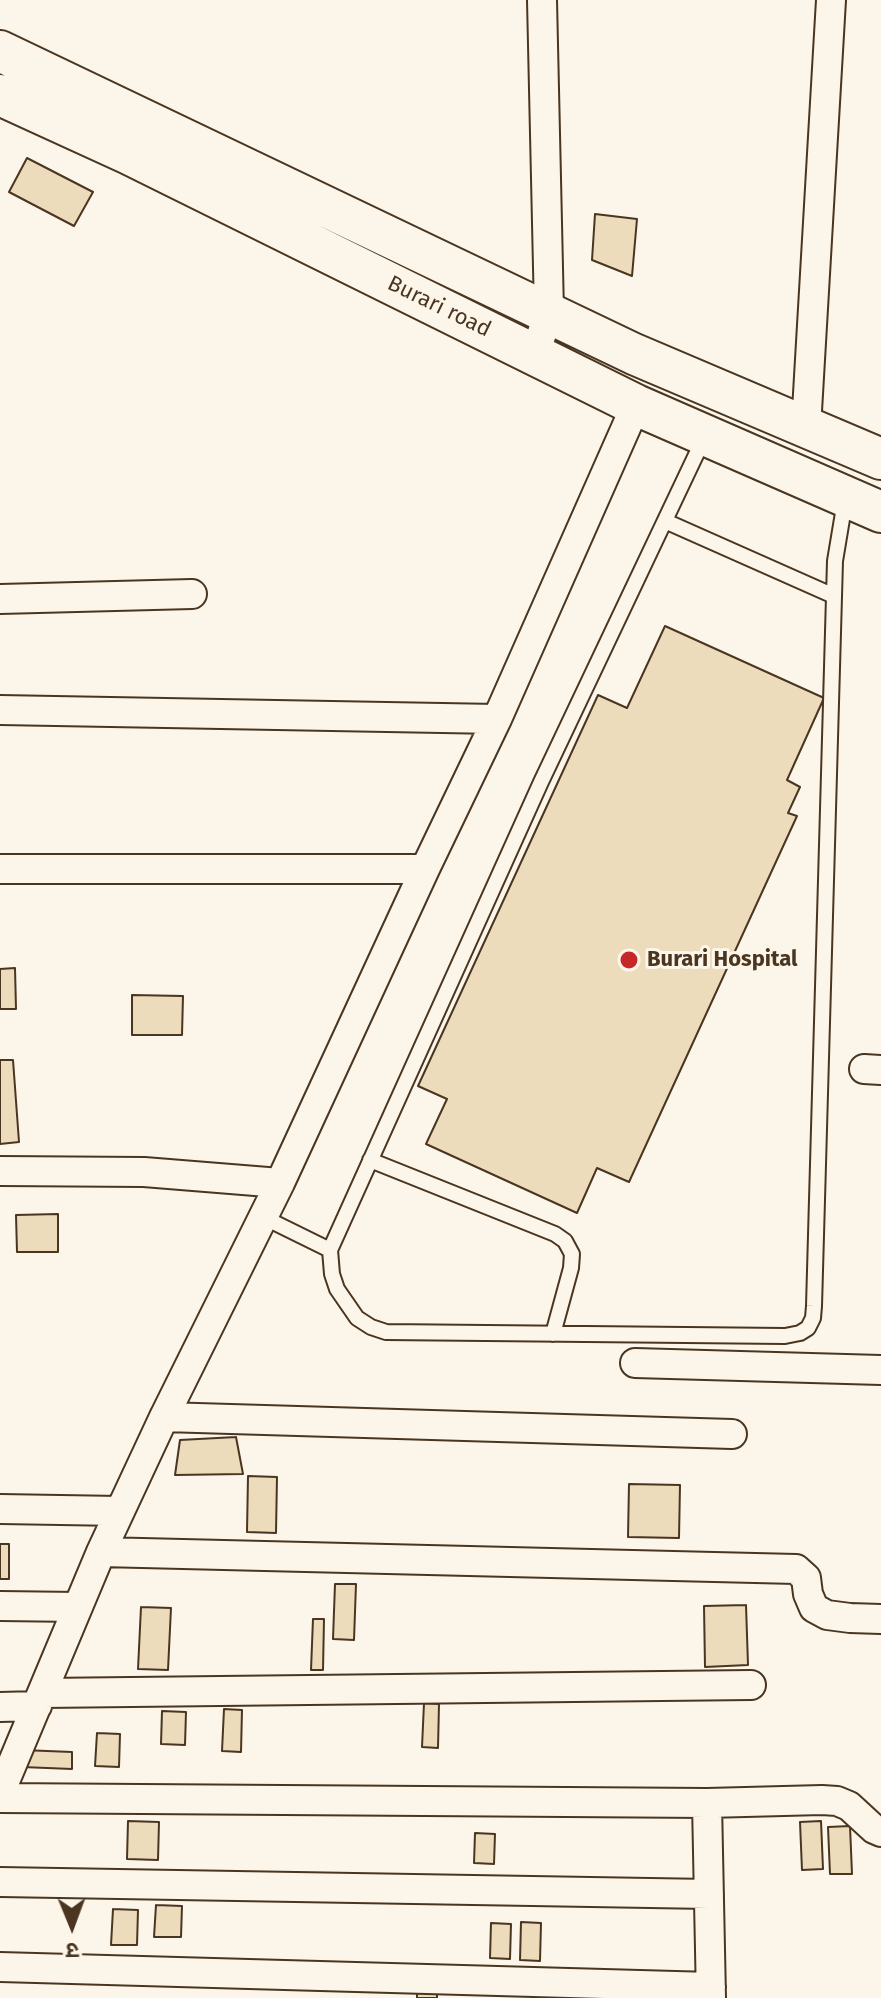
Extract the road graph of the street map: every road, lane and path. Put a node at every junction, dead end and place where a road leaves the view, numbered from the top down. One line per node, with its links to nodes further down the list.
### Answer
1 (542, 0): 5 (street)
2 (831, 0): 8 (street)
3 (0, 51): 5 (main road, Burari road)
4 (0, 95): 6 (main road, Burari road)
5 (549, 312): 6 (street); 8 (main road, Burari road)
6 (535, 354): 7 (main road, Burari road)
7 (636, 405): 9 (main road, Burari road); 17 (street)
8 (806, 428): 10 (main road, Burari road)
9 (706, 435): 11 (main road, Burari road); 12 (lane)
10 (881, 459)
11 (863, 504): 14 (lane)
12 (665, 521): 14 (lane); 20 (lane)
13 (192, 594): 15 (street)
14 (834, 596): 25 (lane)
15 (0, 599)
16 (0, 710): 17 (street)
17 (497, 719): 19 (street)
18 (0, 869): 19 (street)
19 (425, 869): 22 (street)
20 (370, 1160): 24 (lane); 25 (lane)
21 (0, 1171): 22 (street)
22 (280, 1183): 23 (street)
23 (263, 1217): 24 (lane); 28 (street)
24 (330, 1250): 25 (lane)
25 (553, 1334)
26 (635, 1363): 27 (street)
27 (881, 1370)
28 (164, 1417): 29 (street); 31 (street)
29 (732, 1434)
30 (0, 1509): 31 (street)
31 (120, 1511): 32 (street)
32 (101, 1552): 34 (street); 35 (street)
33 (0, 1606): 34 (street)
34 (78, 1607): 37 (street)
35 (881, 1619)
36 (751, 1685): 37 (street)
37 (40, 1700): 38 (street); 39 (street)
38 (0, 1707)
39 (0, 1796): 40 (street)
40 (707, 1803): 41 (street); 43 (street)
41 (881, 1832)
42 (0, 1882): 43 (street)
43 (709, 1894): 45 (street)
44 (0, 1967): 45 (street)
45 (711, 1992)

